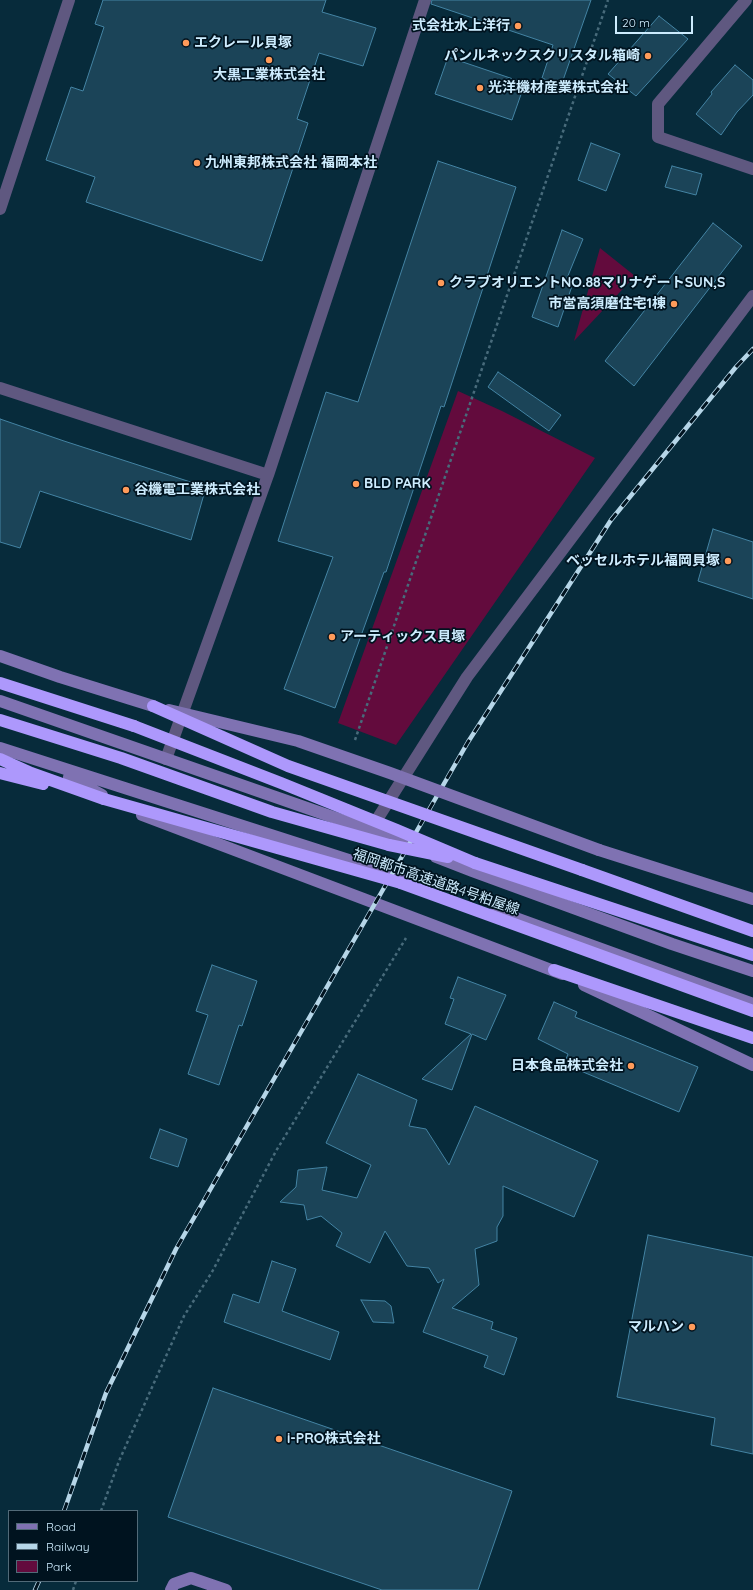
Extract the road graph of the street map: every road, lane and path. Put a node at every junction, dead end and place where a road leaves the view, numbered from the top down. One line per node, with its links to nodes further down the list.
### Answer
1 (69, 0): 6 (street)
2 (425, 0): 9 (street)
3 (608, 0): 15 (path)
4 (746, 0): 5 (street)
5 (753, 169)
6 (0, 209)
7 (753, 296): 21 (street)
8 (0, 388): 9 (street)
9 (268, 475): 17 (street)
10 (0, 656): 13 (street)
11 (0, 683): 22 (highway, bridge)
12 (0, 701): 17 (street)
13 (153, 706): 23 (street, bridge); 24 (highway, bridge)
14 (0, 720): 22 (highway, bridge)
15 (354, 741)
16 (2, 752): 18 (street); 20 (highway)
17 (166, 759): 21 (street)
18 (46, 764): 27 (street); 29 (street)
19 (0, 773): 20 (highway)
20 (104, 799): 30 (highway, 福岡都市高速道路4号粕屋線, bridge)
21 (370, 830): 28 (street)
22 (475, 863): 26 (highway)
23 (753, 899)
24 (753, 931)
25 (406, 938): 33 (path)
26 (753, 955)
27 (554, 970): 31 (highway); 32 (street)
28 (753, 971)
29 (753, 1004)
30 (753, 1011)
31 (753, 1038)
32 (753, 1065)
33 (101, 1510)
34 (171, 1590): 35 (street)
35 (226, 1590)

